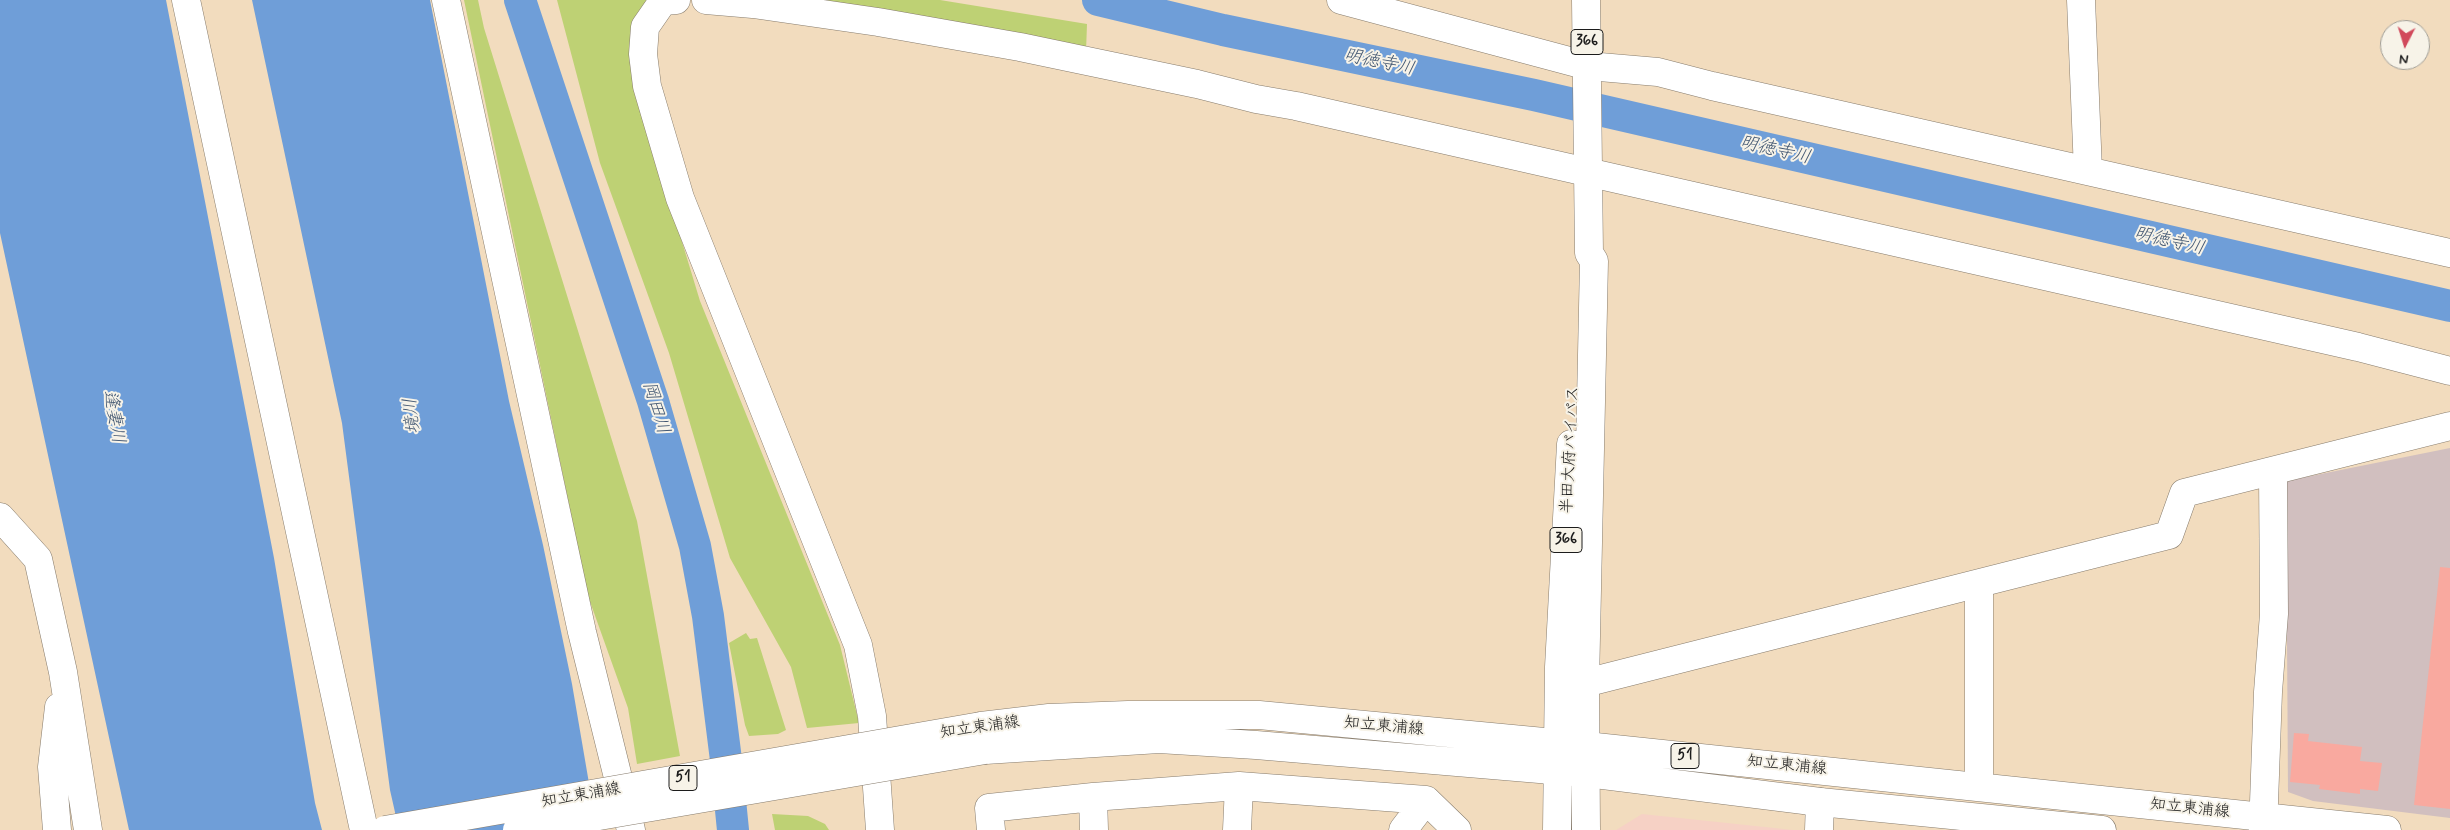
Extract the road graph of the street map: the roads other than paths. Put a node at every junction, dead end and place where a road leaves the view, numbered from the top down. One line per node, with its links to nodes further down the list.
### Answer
1 (186, 0): 34 (main road)
2 (446, 0): 37 (main road)
3 (676, 0): 38 (main road)
4 (706, 0): 10 (main road)
5 (1340, 0): 8 (main road)
6 (1586, 0): 8 (main road, 半田大府パイパス / 366)
7 (2081, 0): 9 (main road)
8 (1588, 75): 9 (main road); 10 (main road, 半田大府パイパス / 366)
9 (2088, 171): 12 (main road)
10 (1589, 173): 11 (main road, 半田大府パイパス / 366); 13 (main road)
11 (1589, 252): 19 (main road, 半田大府パイパス / 366); 21 (main road, 半田大府パイパス / 366)
12 (2450, 253)
13 (2450, 371)
14 (2450, 426): 15 (main road)
15 (2273, 472): 17 (main road); 30 (main road)
16 (0, 517): 18 (main road)
17 (1979, 584): 19 (main road); 26 (main road)
18 (63, 672): 32 (main road); 33 (main road)
19 (1585, 683): 22 (main road, 半田大府パイパス / 366)
20 (983, 738): 21 (main road, 知立東浦線 / 51); 23 (main road, 知立東浦線 / 51); 35 (main road, 知立東浦線 / 51, bridge); 36 (main road, 知立東浦線 / 51, bridge)
21 (1558, 743): 22 (main road, 知立東浦線 / 51); 23 (main road, 半田大府パイパス / 366)
22 (1586, 746): 24 (main road, 半田大府パイパス / 366); 26 (main road, 知立東浦線 / 51)
23 (1558, 770): 24 (main road, 知立東浦線 / 51); 44 (main road, 半田大府パイパス / 366)
24 (1586, 773): 29 (main road, 知立東浦線 / 51); 45 (main road, 半田大府パイパス / 366)
25 (1239, 786): 27 (main road); 28 (main road); 41 (main road)
26 (1979, 786): 30 (main road, 知立東浦線 / 51)
27 (1093, 797): 39 (main road); 40 (main road)
28 (1426, 800): 42 (main road); 43 (main road)
29 (1820, 802): 31 (main road, 知立東浦線 / 51); 46 (main road)
30 (2263, 824): 48 (main road, 知立東浦線 / 51)
31 (2032, 826): 47 (main road, 知立東浦線 / 51)
32 (57, 830)
33 (88, 830)
34 (364, 830)
35 (385, 830)
36 (517, 830)
37 (631, 830)
38 (880, 830)
39 (991, 830)
40 (1094, 830)
41 (1237, 830)
42 (1403, 830)
43 (1457, 830)
44 (1557, 830)
45 (1586, 830)
46 (1819, 830)
47 (2102, 830)
48 (2388, 830)

